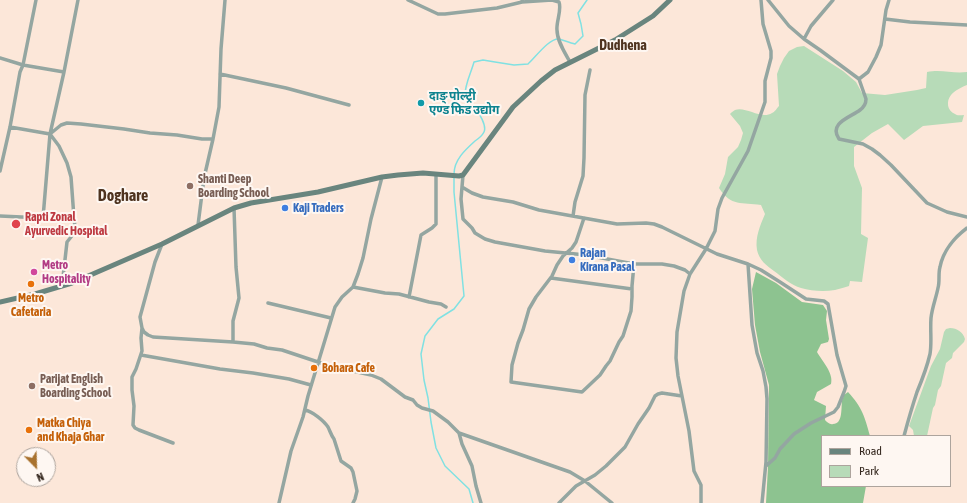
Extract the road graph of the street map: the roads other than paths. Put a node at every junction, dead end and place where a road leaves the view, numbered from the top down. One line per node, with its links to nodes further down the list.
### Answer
1 (36, 0): 16 (street)
2 (78, 0): 18 (street)
3 (225, 0): 19 (street)
4 (408, 0): 10 (street)
5 (670, 0): 15 (main road)
6 (761, 0): 40 (street)
7 (768, 0): 13 (street)
8 (833, 0): 13 (street)
9 (889, 0): 11 (street)
10 (522, 1): 15 (street)
11 (885, 19): 12 (street); 20 (street)
12 (967, 26)
13 (804, 39): 20 (street)
14 (0, 58): 16 (street)
15 (570, 62): 27 (main road)
16 (23, 65): 18 (street); 22 (street)
17 (590, 70): 32 (street)
18 (64, 72): 23 (street)
19 (220, 74): 21 (street); 24 (street)
20 (859, 79): 33 (street)
21 (349, 105)
22 (10, 127): 23 (street); 25 (street)
23 (50, 134): 24 (street); 34 (street); 35 (street)
24 (213, 139): 37 (street)
25 (0, 171)
26 (439, 174): 27 (main road); 28 (main road); 49 (street)
27 (461, 175): 29 (street)
28 (382, 177): 30 (main road); 47 (street)
29 (462, 187): 32 (street); 41 (street)
30 (234, 208): 37 (main road); 55 (street)
31 (0, 216): 34 (street)
32 (573, 216): 36 (street)
33 (967, 217)
34 (43, 218): 35 (street)
35 (74, 218): 46 (street)
36 (584, 218): 40 (street); 41 (street)
37 (198, 225): 39 (main road)
38 (967, 228): 62 (street)
39 (162, 244): 46 (main road); 54 (street)
40 (706, 249): 43 (street); 44 (street)
41 (567, 254): 42 (street); 45 (street)
42 (634, 264): 44 (street); 48 (street)
43 (748, 264): 64 (street); 64 (street)
44 (690, 274): 59 (street)
45 (551, 278): 48 (street); 48 (street)
46 (62, 286): 50 (main road)
47 (353, 287): 49 (street); 53 (street)
48 (632, 289)
49 (409, 297): 52 (street)
50 (0, 302)
51 (268, 303): 53 (street)
52 (446, 307)
53 (331, 318): 57 (street)
54 (142, 328): 55 (street); 56 (street)
55 (233, 342): 57 (street)
56 (140, 355): 58 (street); 63 (street)
57 (319, 362): 58 (street); 61 (street)
58 (312, 385): 60 (street)
59 (682, 396): 65 (street); 71 (street)
60 (305, 410): 66 (street); 67 (street)
61 (459, 433): 65 (street); 68 (street)
62 (904, 435)
63 (173, 442)
64 (766, 466): 72 (street)
65 (585, 481): 69 (street); 70 (street)
66 (279, 503)
67 (353, 503)
68 (481, 503)
69 (559, 503)
70 (612, 503)
71 (701, 503)
72 (762, 503)

